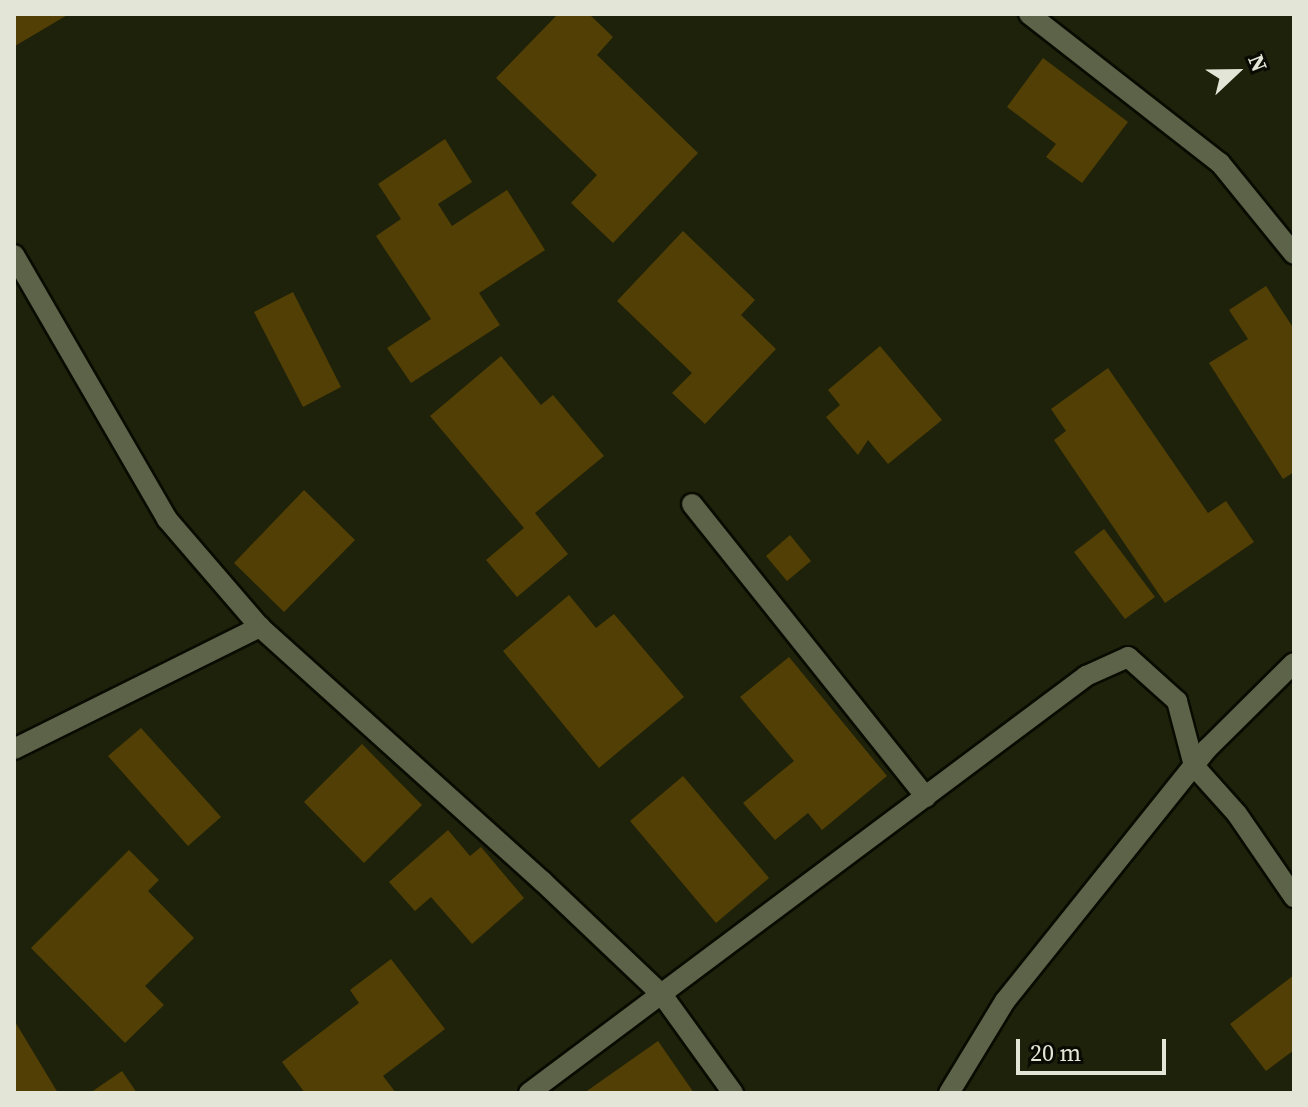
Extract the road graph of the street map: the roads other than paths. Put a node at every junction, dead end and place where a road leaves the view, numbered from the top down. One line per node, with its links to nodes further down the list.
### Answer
1 (1029, 14): 2 (street)
2 (1294, 254)
3 (14, 255): 5 (street)
4 (692, 504): 9 (street)
5 (260, 627): 7 (street); 11 (street)
6 (1294, 663): 8 (street)
7 (14, 749)
8 (1194, 766): 9 (street); 10 (street); 14 (street)
9 (926, 797): 11 (street)
10 (1294, 897)
11 (663, 996): 12 (street); 13 (street)
12 (529, 1093)
13 (733, 1093)
14 (949, 1093)

